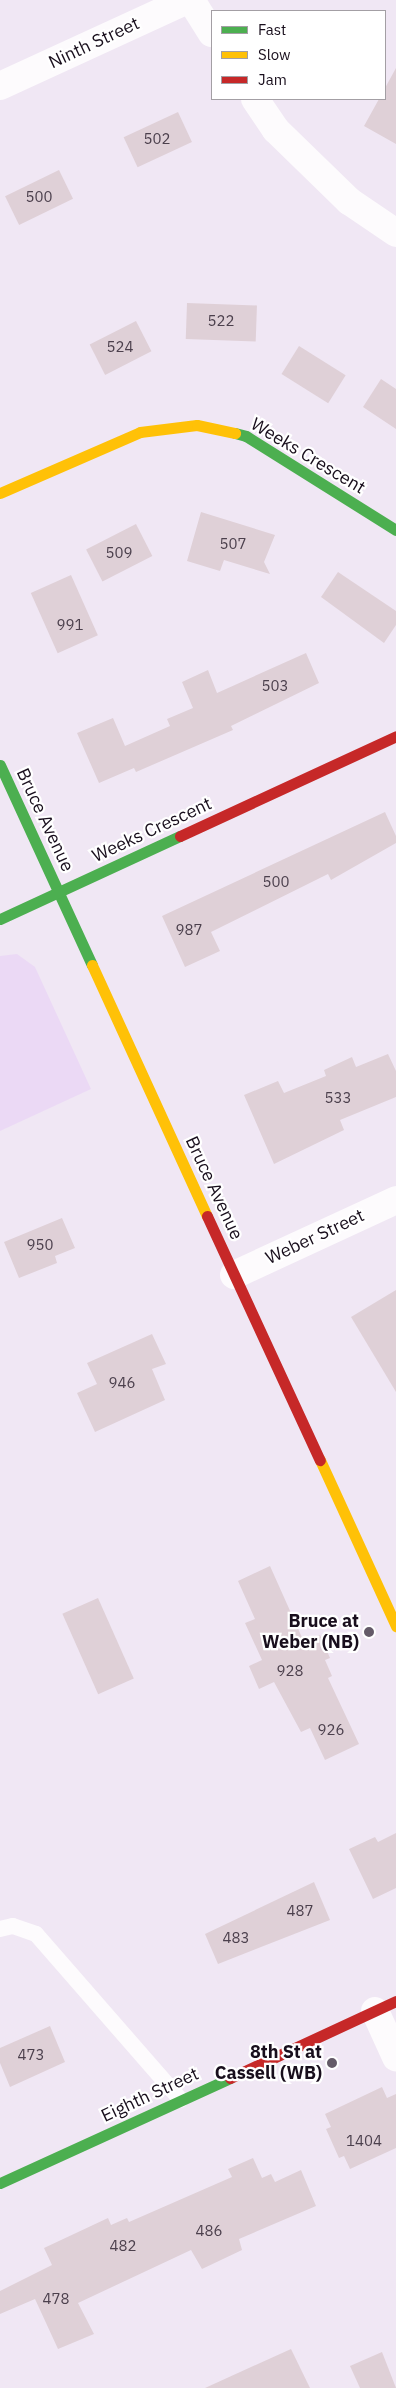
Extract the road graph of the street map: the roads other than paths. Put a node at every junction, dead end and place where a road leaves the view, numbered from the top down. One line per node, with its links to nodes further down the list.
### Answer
1 (189, 0): 2 (street); 3 (street, Ninth Street)
2 (211, 32)
3 (0, 86)
4 (256, 100): 5 (street)
5 (396, 233)
6 (0, 493): 7 (street, Weeks Crescent)
7 (396, 530)
8 (396, 736): 10 (street, Weeks Crescent)
9 (0, 765): 10 (street, Bruce Avenue)
10 (59, 893): 11 (street, Weeks Crescent); 13 (street, Bruce Avenue)
11 (0, 919)
12 (396, 1200): 13 (street, Weber Street)
13 (234, 1275): 14 (street, Bruce Avenue)
14 (396, 1626)
15 (0, 1929): 18 (lane)
16 (386, 2006): 17 (street); 18 (street, Eighth Street)
17 (396, 2057)
18 (180, 2100): 19 (street, Eighth Street)
19 (0, 2183)

